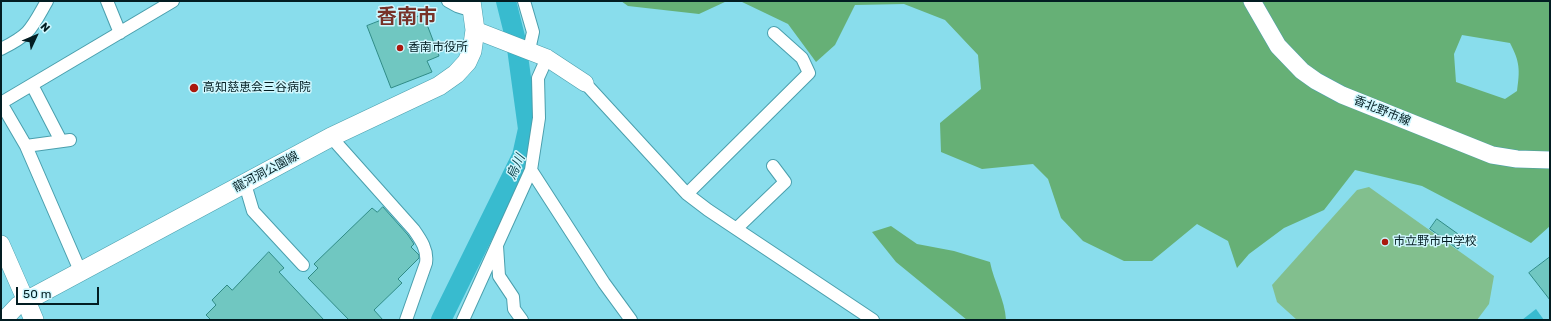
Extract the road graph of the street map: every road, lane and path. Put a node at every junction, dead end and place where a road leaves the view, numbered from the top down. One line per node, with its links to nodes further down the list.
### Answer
1 (47, 1): 11 (street)
2 (107, 1): 9 (street)
3 (173, 1): 9 (street)
4 (448, 1): 7 (street)
5 (524, 1): 12 (street)
6 (1252, 1): 19 (main road, 香北野市線)
7 (472, 6): 8 (main road, 龍河洞公園線)
8 (482, 32): 12 (main road); 17 (main road, 龍河洞公園線)
9 (120, 33): 15 (street)
10 (774, 33): 23 (street)
11 (1, 49)
12 (529, 50): 13 (main road)
13 (546, 58): 14 (main road); 21 (street)
14 (585, 83): 23 (street)
15 (32, 85): 16 (street); 18 (street)
16 (1, 103): 18 (street)
17 (330, 137): 22 (main road, 龍河洞公園線); 32 (street)
18 (26, 146): 28 (street)
19 (1550, 160)
20 (773, 166): 24 (street)
21 (531, 170): 26 (street); 35 (street)
22 (244, 184): 27 (street); 28 (main road, 龍河洞公園線)
23 (687, 194): 24 (street)
24 (737, 228): 36 (street)
25 (1, 244): 29 (main road)
26 (497, 244): 33 (street); 34 (street)
27 (303, 265)
28 (81, 273): 29 (main road, 龍河洞公園線)
29 (26, 301): 30 (main road); 31 (main road)
30 (4, 320)
31 (34, 320)
32 (406, 320)
33 (463, 320)
34 (522, 320)
35 (631, 320)
36 (873, 320)

